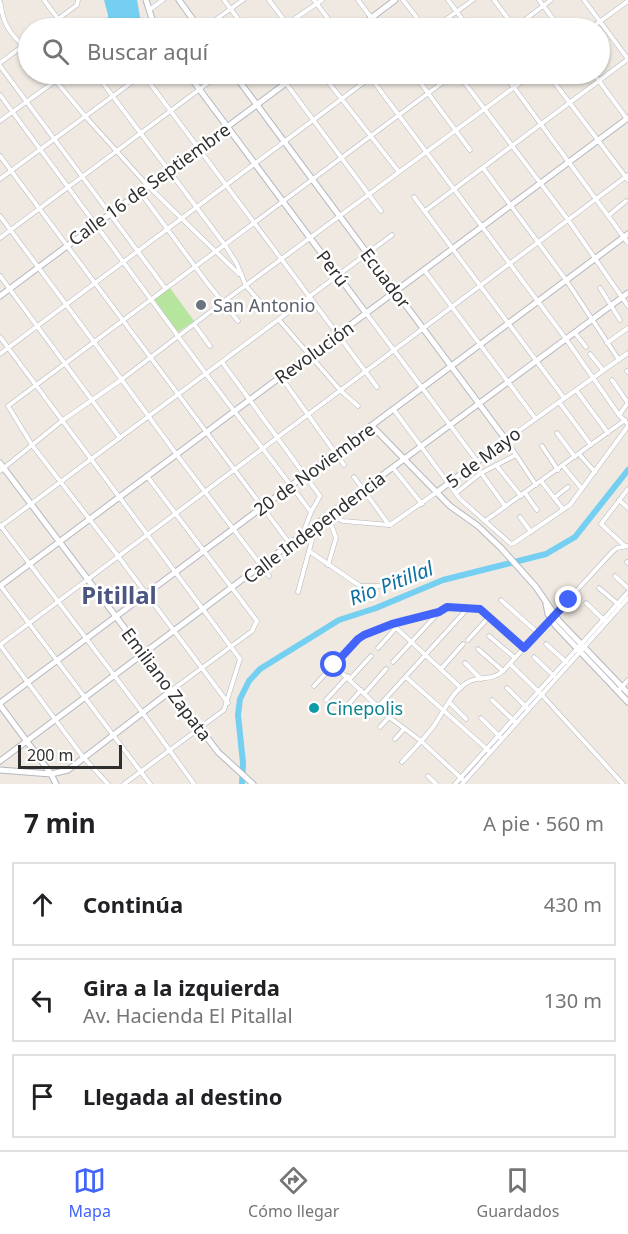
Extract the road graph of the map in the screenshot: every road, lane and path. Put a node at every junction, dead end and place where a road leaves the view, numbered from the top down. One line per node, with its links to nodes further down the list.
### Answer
1 (8, 0): 22 (street)
2 (44, 0): 28 (street)
3 (78, 0): 28 (street)
4 (146, 0): 25 (street)
5 (163, 0): 25 (street)
6 (179, 0): 30 (street)
7 (224, 0): 24 (street)
8 (243, 0): 24 (street)
9 (269, 0): 33 (street)
10 (322, 0): 21 (street)
11 (358, 0): 27 (street)
12 (395, 0): 27 (street)
13 (403, 0): 36 (street)
14 (448, 0): 26 (street)
15 (473, 0): 26 (street)
16 (494, 0): 39 (street)
17 (538, 0): 23 (street)
18 (551, 0): 23 (street)
19 (584, 0): 42 (street)
20 (628, 1): 43 (street)
21 (316, 2): 34 (street); 35 (street)
22 (1, 3): 45 (street)
23 (543, 6): 40 (street); 41 (street)
24 (231, 9): 31 (street); 32 (street)
25 (149, 10): 29 (street)
26 (457, 12): 37 (street); 38 (street)
27 (371, 17)
28 (59, 18)
29 (152, 18)
30 (192, 18)
31 (218, 18)
32 (238, 18)
33 (282, 18)
34 (297, 18)
35 (328, 18)
36 (417, 18)
37 (448, 18)
38 (462, 18)
39 (508, 18)
40 (528, 18)
41 (552, 18)
42 (598, 18)
43 (606, 18)
44 (610, 34): 47 (street)
45 (18, 42)
46 (18, 50): 48 (street)
47 (628, 59): 49 (street)
48 (0, 64): 78 (street)
49 (610, 72)
50 (51, 84): 78 (street)
51 (59, 84): 84 (street)
52 (104, 84): 75 (street)
53 (129, 84): 75 (street)
54 (151, 84): 81 (street)
55 (197, 84): 72 (street, Perú)
56 (206, 84): 72 (street)
57 (241, 84): 79 (street, Ecuador)
58 (285, 84): 79 (street, Calle 16 de Septiembre)
59 (287, 84): 86 (street)
60 (329, 84): 76 (street)
61 (359, 84): 76 (street)
62 (376, 84): 83 (street)
63 (421, 84): 73 (street)
64 (441, 84): 73 (street)
65 (465, 84): 80 (street)
66 (512, 84): 71 (street)
67 (518, 84): 71 (street)
68 (556, 84): 77 (street)
69 (594, 84): 77 (street)
70 (602, 84): 85 (street)
71 (514, 87): 80 (street); 88 (street)
72 (200, 88): 81 (street); 89 (street, Perú)
73 (428, 93): 83 (street); 90 (street)
74 (0, 94): 82 (street)
75 (113, 95): 84 (street); 91 (street)
76 (341, 100): 86 (street); 92 (street)
77 (570, 102): 88 (street); 94 (street)
78 (26, 103): 82 (street); 93 (street)
79 (256, 105): 89 (street, Calle 16 de Septiembre); 95 (street, Ecuador)
80 (485, 108): 90 (street); 96 (street)
81 (171, 111): 91 (street); 97 (street)
82 (13, 112): 87 (street); 98 (street)
83 (398, 115): 92 (street); 101 (street)
84 (85, 116): 93 (street); 100 (street)
85 (628, 119): 94 (street, Revolución)
86 (313, 120): 95 (street); 103 (street)
87 (0, 121)
88 (541, 124): 96 (street); 104 (street)
89 (227, 127): 97 (street, Calle 16 de Septiembre); 105 (street, Perú)
90 (455, 131): 99 (street); 101 (street)
91 (141, 133): 100 (street); 108 (street)
92 (371, 136): 103 (street); 109 (street)
93 (54, 139): 98 (street); 110 (street)
94 (598, 140): 104 (street, Revolución); 111 (street)
95 (284, 142): 105 (street); 113 (street, Ecuador)
96 (512, 146): 106 (street); 114 (street)
97 (198, 148): 108 (street, Calle 16 de Septiembre); 116 (street)
98 (40, 150): 107 (street); 117 (street)
99 (470, 150)
100 (116, 152): 110 (street); 115 (street)
101 (426, 152): 109 (street); 118 (street)
102 (0, 156): 107 (street)
103 (341, 158): 113 (street); 120 (street)
104 (569, 161): 114 (street, Revolución); 122 (street)
105 (255, 164): 116 (street); 123 (street, Perú)
106 (483, 168): 118 (street); 125 (street)
107 (11, 171): 112 (street); 127 (street)
108 (169, 171): 115 (street, Calle 16 de Septiembre); 126 (street)
109 (399, 172): 120 (street)
110 (81, 176): 117 (street); 130 (street)
111 (627, 177): 122 (street)
112 (0, 179)
113 (311, 180): 123 (street); 132 (street, Ecuador)
114 (540, 183): 125 (street, Revolución); 135 (street)
115 (148, 186): 119 (street, Calle 16 de Septiembre); 134 (street)
116 (227, 186): 126 (street); 136 (street)
117 (67, 187): 127 (street); 137 (street)
118 (454, 190): 128 (street); 138 (street)
119 (140, 192): 130 (street, Calle 16 de Septiembre); 139 (street)
120 (368, 195): 129 (street); 132 (street)
121 (414, 197): 128 (street)
122 (596, 199): 133 (street); 135 (street)
123 (282, 201): 136 (street); 144 (street, Perú)
124 (626, 201): 133 (street)
125 (511, 205): 138 (street, Revolución); 145 (street)
126 (197, 207): 134 (street); 147 (street)
127 (39, 209): 140 (street); 148 (street)
128 (426, 211): 149 (street)
129 (381, 212)
130 (110, 214): 137 (street, Calle 16 de Septiembre); 150 (street)
131 (0, 216): 140 (street)
132 (339, 216): 144 (street); 152 (street, Ecuador)
133 (608, 216): 141 (street)
134 (182, 218): 139 (street); 151 (street)
135 (569, 221): 145 (street); 153 (street)
136 (253, 223): 147 (street); 154 (street)
137 (95, 224): 148 (street, Calle 16 de Septiembre); 155 (street)
138 (482, 227): 149 (street, Revolución); 157 (street)
139 (168, 229): 150 (street); 156 (street)
140 (10, 230): 143 (street); 158 (street)
141 (626, 235): 146 (street); 153 (street, 20 de Noviembre)
142 (392, 236): 152 (street)
143 (0, 238)
144 (310, 238): 154 (street); 161 (street, Perú)
145 (539, 243): 157 (street); 163 (street)
146 (628, 243)
147 (225, 244): 151 (street); 160 (street)
148 (66, 245): 158 (street, Calle 16 de Septiembre); 164 (street)
149 (453, 249): 159 (street, Revolución); 166 (street)
150 (137, 251): 155 (street); 167 (street)
151 (215, 252): 156 (street); 160 (street)
152 (368, 253): 161 (street); 170 (street, Ecuador)
153 (595, 259): 163 (street, 20 de Noviembre); 174 (street)
154 (281, 260): 165 (street); 173 (street)
155 (123, 262): 164 (street); 175 (street)
156 (195, 265): 167 (street); 177 (street)
157 (510, 265): 166 (street); 176 (street)
158 (38, 267): 169 (street, Calle 16 de Septiembre); 178 (street)
159 (425, 271): 170 (street, Revolución); 182 (street)
160 (240, 274): 165 (street)
161 (338, 275): 173 (street); 183 (street, Perú)
162 (0, 276): 169 (street)
163 (566, 280): 176 (street, 20 de Noviembre); 186 (street)
164 (94, 284): 178 (street); 184 (street)
165 (246, 286): 177 (street); 179 (street)
166 (481, 286): 182 (street); 189 (street)
167 (165, 288): 175 (street)
168 (600, 288): 180 (street)
169 (9, 289): 172 (street, Calle 16 de Septiembre); 191 (street)
170 (396, 291): 183 (street, Revolución); 193 (street, Ecuador)
171 (628, 293): 174 (street, Calle Independencia)
172 (0, 296)
173 (309, 297): 185 (street); 195 (street)
174 (622, 297): 180 (street, Calle Independencia); 181 (street)
175 (151, 298): 184 (street); 196 (street)
176 (537, 301): 189 (street, 20 de Noviembre); 198 (street)
177 (223, 302): 188 (street); 190 (street)
178 (65, 304): 191 (street); 199 (street)
179 (263, 305)
180 (611, 306): 186 (street, Calle Independencia); 187 (street)
181 (628, 306)
182 (452, 308): 193 (street); 201 (street)
183 (366, 313): 195 (street, Revolución); 205 (street, Perú)
184 (122, 320): 199 (street); 210 (street)
185 (279, 320): 209 (street); 213 (street)
186 (592, 320): 194 (street, Calle Independencia); 200 (street)
187 (620, 320)
188 (238, 321)
189 (508, 323): 201 (street, 20 de Noviembre); 212 (street)
190 (194, 324): 196 (street); 202 (street)
191 (36, 326): 204 (street); 214 (street)
192 (628, 328): 200 (street)
193 (423, 329): 205 (street); 215 (street, Ecuador)
194 (575, 333): 198 (street, Calle Independencia); 203 (street)
195 (338, 334): 209 (street, Revolución); 217 (street)
196 (178, 336): 210 (street); 218 (street)
197 (0, 337): 204 (street)
198 (566, 339): 212 (street, Calle Independencia); 220 (street)
199 (94, 342): 214 (street); 221 (street)
200 (607, 343): 211 (street)
201 (479, 345): 215 (street, 20 de Noviembre); 223 (street)
202 (210, 346)
203 (586, 347)
204 (8, 348): 207 (street); 224 (street)
205 (394, 351): 217 (street); 226 (street, Perú)
206 (628, 353): 211 (street, 5 de Mayo)
207 (0, 354)
208 (590, 354): 216 (street)
209 (309, 355): 219 (street, Revolución); 228 (street)
210 (149, 358): 221 (street); 229 (street)
211 (618, 360): 216 (street, 5 de Mayo)
212 (536, 361): 223 (street, Calle Independencia); 230 (street)
213 (222, 362): 218 (street); 232 (street)
214 (64, 363): 224 (street); 231 (street)
215 (451, 367): 226 (street, 20 de Noviembre); 235 (street, Ecuador)
216 (603, 370): 220 (street, 5 de Mayo)
217 (366, 372): 225 (street); 228 (street)
218 (206, 374): 229 (street); 237 (street)
219 (280, 376): 232 (street, Revolución); 239 (street)
220 (593, 377): 227 (street, 5 de Mayo); 240 (street)
221 (121, 380): 231 (street); 241 (street)
222 (612, 380): 234 (street)
223 (508, 382): 235 (street, Calle Independencia); 242 (street)
224 (35, 385): 243 (street); 254 (street)
225 (377, 387)
226 (422, 389): 238 (street, 20 de Noviembre); 245 (street, Perú)
227 (576, 390): 230 (street, 5 de Mayo); 248 (street)
228 (341, 391): 236 (street); 239 (street)
229 (178, 396): 241 (street); 249 (street)
230 (564, 398): 233 (street, 5 de Mayo)
231 (92, 400): 243 (street); 251 (street)
232 (250, 400): 237 (street, Revolución); 250 (street)
233 (559, 402): 242 (street, 5 de Mayo); 253 (street)
234 (628, 403): 240 (street)
235 (479, 404): 245 (street, Calle Independencia); 252 (street, Ecuador)
236 (358, 406)
237 (236, 410): 249 (street, Revolución); 256 (street)
238 (394, 410): 246 (street, 20 de Noviembre); 257 (street)
239 (307, 415): 250 (street); 258 (street)
240 (619, 415): 244 (street)
241 (149, 417): 251 (street); 259 (street)
242 (535, 418): 252 (street, 5 de Mayo)
243 (63, 420): 254 (street); 263 (street)
244 (627, 423): 248 (street); 272 (street)
245 (449, 425): 257 (street, Calle Independencia); 264 (street, Perú)
246 (372, 426): 258 (street, 20 de Noviembre); 262 (street)
247 (557, 433): 261 (street)
248 (608, 433): 253 (street)
249 (206, 434): 259 (street, Revolución); 270 (street)
250 (276, 437): 256 (street); 274 (street)
251 (120, 438): 263 (street)
252 (506, 440): 260 (street, Ecuador); 264 (street, 5 de Mayo)
253 (591, 445): 261 (street)
254 (32, 446): 268 (street); 277 (street)
255 (542, 446): 271 (street)
256 (263, 447): 270 (street); 280 (street)
257 (421, 447): 262 (street, Calle Independencia); 279 (street)
258 (335, 452): 265 (street); 274 (street, 20 de Noviembre)
259 (177, 455): 275 (street, Revolución); 286 (street)
260 (516, 455): 266 (street); 281 (street, Ecuador)
261 (577, 456): 267 (street); 272 (street)
262 (406, 459): 269 (street, Calle Independencia); 287 (street)
263 (91, 460): 277 (street); 290 (street)
264 (478, 462): 279 (street, 5 de Mayo)
265 (344, 465)
266 (496, 465): 273 (street); 289 (street)
267 (563, 466): 271 (street); 284 (street)
268 (1, 467): 294 (street, Emiliano Zapata)
269 (393, 468): 283 (street, Calle Independencia); 293 (street)
270 (234, 470): 286 (street); 295 (street)
271 (558, 470): 278 (street)
272 (595, 472): 284 (street)
273 (481, 473): 288 (street); 296 (street)
274 (304, 474): 280 (street, 20 de Noviembre); 300 (street)
275 (147, 476): 290 (street, Revolución); 301 (street)
276 (354, 477): 283 (street)
277 (61, 481): 294 (street); 304 (street)
278 (542, 481): 281 (street); 291 (street)
279 (449, 483): 287 (street, 5 de Mayo); 288 (street)
280 (291, 484): 295 (street, 20 de Noviembre); 300 (street)
281 (536, 485): 289 (street)
282 (568, 487): 291 (street)
283 (363, 489): 302 (street, Calle Independencia); 307 (street)
284 (582, 489): 298 (street)
285 (628, 489): 292 (street)
286 (204, 492): 301 (street); 309 (street)
287 (437, 492): 293 (street, 5 de Mayo); 343 (street)
288 (456, 493): 305 (street)
289 (523, 494): 296 (street); 299 (street)
290 (119, 497): 304 (street, Revolución); 311 (street)
291 (554, 498): 298 (street)
292 (619, 500): 297 (street); 315 (street)
293 (422, 504): 307 (street, 5 de Mayo)
294 (32, 505): 308 (street); 313 (street, Emiliano Zapata)
295 (261, 507): 309 (street, 20 de Noviembre); 314 (street)
296 (505, 507): 305 (street)
297 (628, 508)
298 (563, 509): 310 (street)
299 (537, 510)
300 (311, 512): 312 (street)
301 (176, 513): 311 (street); 316 (street)
302 (328, 515): 306 (street, Calle Independencia); 307 (street); 320 (street)
303 (520, 517): 310 (street)
304 (89, 519): 313 (street, Revolución); 318 (street)
305 (485, 521): 310 (street)
306 (317, 524): 312 (street, Calle Independencia); 317 (street)
307 (390, 525)
308 (0, 526): 319 (street)
309 (233, 529): 316 (street, 20 de Noviembre); 321 (street)
310 (531, 532)
311 (147, 534): 318 (street); 322 (street)
312 (303, 534): 314 (street, Calle Independencia)
313 (60, 542): 319 (street, Revolución); 325 (street, Emiliano Zapata)
314 (290, 544): 321 (street, Calle Independencia)
315 (627, 547): 343 (street)
316 (204, 550): 322 (street, 20 de Noviembre); 328 (street)
317 (309, 551): 320 (street); 331 (street)
318 (118, 556): 325 (street); 332 (street)
319 (30, 564): 326 (street, Revolución); 335 (street)
320 (328, 565): 327 (street)
321 (261, 566): 323 (street); 328 (street, Calle Independencia)
322 (174, 572): 332 (street, 20 de Noviembre); 339 (street)
323 (269, 576)
324 (615, 576): 330 (street)
325 (88, 579): 335 (street); 341 (street, Emiliano Zapata)
326 (0, 586): 345 (street)
327 (380, 586)
328 (231, 588): 339 (street, Calle Independencia); 357 (street)
329 (598, 588): 337 (street)
330 (628, 590): 337 (street)
331 (298, 592)
332 (146, 593): 341 (street, 20 de Noviembre); 348 (street)
333 (628, 598): 337 (street)
334 (501, 600): 349 (street)
335 (57, 601): 345 (street); 351 (street)
336 (586, 603): 344 (street)
337 (619, 606): 344 (street)
338 (468, 608): 340 (street); 342 (street); 363 (street)
339 (202, 609): 348 (street, Calle Independencia); 357 (street)
340 (439, 612): 346 (street); 353 (street)
341 (115, 616): 351 (street, 20 de Noviembre); 362 (street, Emiliano Zapata)
342 (489, 617): 352 (street); 359 (street)
343 (553, 618): 349 (street); 361 (street)
344 (605, 621): 361 (street)
345 (28, 623): 355 (street); 367 (street)
346 (392, 624): 347 (street); 373 (street)
347 (395, 629): 353 (street); 358 (street)
348 (173, 632): 362 (street, Calle Independencia); 374 (street)
349 (538, 633): 359 (street)
350 (489, 636): 366 (street)
351 (86, 638): 367 (street, 20 de Noviembre); 378 (street)
352 (468, 640)
353 (410, 641): 363 (street); 369 (street)
354 (546, 644): 370 (street)
355 (0, 645): 384 (street)
356 (463, 645): 376 (street)
357 (230, 647): 374 (street); 398 (street)
358 (378, 648)
359 (524, 648): 366 (street)
360 (478, 649): 377 (street)
361 (581, 649): 370 (street); 381 (street); 388 (street)
362 (143, 654): 378 (street, Calle Independencia); 389 (street, Emiliano Zapata)
363 (426, 655): 376 (street); 380 (street)
364 (371, 656): 379 (street)
365 (534, 657): 381 (street)
366 (515, 658): 372 (street)
367 (56, 660): 384 (street, 20 de Noviembre); 393 (street)
368 (328, 660): 373 (street)
369 (393, 662)
370 (566, 662): 381 (street)
371 (465, 663): 382 (street)
372 (510, 664): 377 (street); 392 (street)
373 (334, 665): 379 (street); 385 (street)
374 (200, 668): 389 (street); 398 (street)
375 (386, 669): 390 (street)
376 (441, 669): 386 (street)
377 (503, 671): 382 (street)
378 (114, 675): 393 (street, Calle Independencia); 404 (street)
379 (349, 678): 390 (street); 394 (street)
380 (406, 678): 400 (street); 402 (street)
381 (555, 678): 392 (street)
382 (481, 679): 386 (street)
383 (628, 680): 388 (street)
384 (27, 682): 399 (street, 20 de Noviembre); 408 (street)
385 (314, 686)
386 (460, 688): 396 (street)
387 (507, 688): 401 (street)
388 (620, 689): 391 (street); 397 (street)
389 (172, 690): 404 (street); 412 (street, Emiliano Zapata)
390 (363, 692): 400 (street); 403 (street)
391 (628, 693)
392 (541, 694): 401 (street); 437 (street)
393 (85, 698): 408 (street, Calle Independencia); 414 (street)
394 (326, 700)
395 (492, 700): 410 (street)
396 (449, 702): 402 (street); 409 (street)
397 (628, 702)
398 (228, 703): 412 (street)
399 (0, 704): 417 (street)
400 (377, 705): 405 (street); 406 (street)
401 (528, 708): 410 (street)
402 (443, 710): 418 (street); 420 (street)
403 (342, 711)
404 (142, 712): 414 (street); 419 (street)
405 (365, 714)
406 (389, 717): 411 (street); 413 (street)
407 (481, 718): 415 (street)
408 (55, 719): 417 (street, Calle Independencia); 421 (street)
409 (466, 719)
410 (515, 722): 415 (street)
411 (380, 727)
412 (200, 728): 419 (street); 434 (street, Emiliano Zapata)
413 (404, 729): 416 (street); 418 (street)
414 (112, 734): 421 (street); 425 (street)
415 (501, 738): 420 (street)
416 (395, 740)
417 (27, 741): 422 (street, Calle Independencia); 426 (street)
418 (421, 741): 423 (street); 428 (street)
419 (169, 751): 425 (street); 433 (street)
420 (489, 751): 428 (street)
421 (83, 757): 426 (street); 430 (street)
422 (0, 761)
423 (402, 762)
424 (0, 770): 426 (street)
425 (141, 772): 431 (street); 432 (street)
426 (51, 774): 429 (street)
427 (428, 776): 435 (street)
428 (462, 781): 436 (street)
429 (56, 784)
430 (108, 784)
431 (124, 784)
432 (150, 784)
433 (194, 784)
434 (253, 784)
435 (436, 784)
436 (455, 784)
437 (623, 784)

